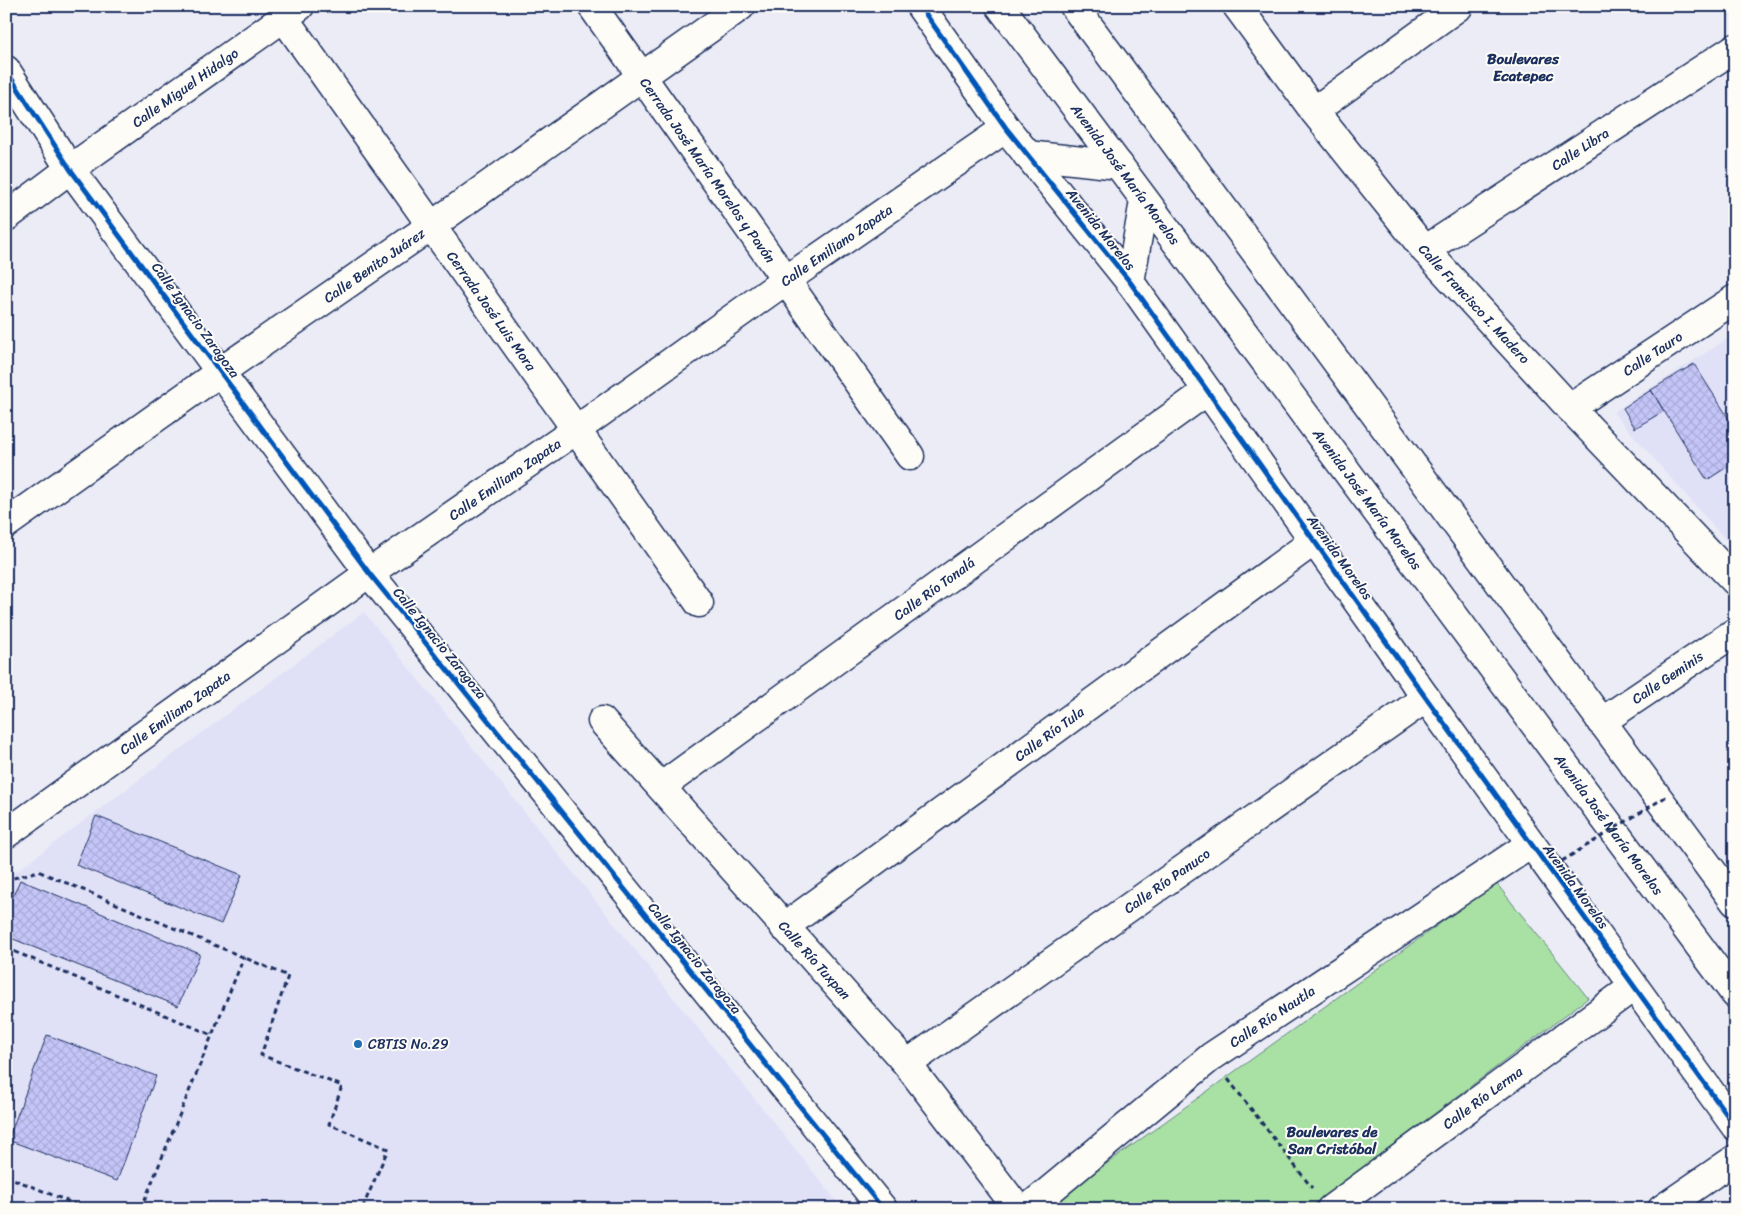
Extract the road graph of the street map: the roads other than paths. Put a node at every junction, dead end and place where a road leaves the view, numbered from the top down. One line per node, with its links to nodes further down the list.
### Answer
1 (592, 6): 11 (street, Cerrada José María Morelos y Pavón)
2 (741, 6): 11 (street, Calle Benito Juárez)
3 (920, 6): 13 (street, Avenida Morelos)
4 (1000, 6): 15 (street, Avenida José María Morelos)
5 (1074, 6): 37 (street)
6 (1237, 6): 12 (street, Calle Francisco I. Madero)
7 (1459, 6): 12 (street)
8 (292, 12): 16 (street, Calle Miguel Hidalgo); 19 (street, Cerrada José Luis Mora)
9 (1735, 48): 20 (street, Calle Libra)
10 (6, 70): 16 (street, Calle Ignacio Zaragoza)
11 (641, 76): 19 (street, Calle Benito Juárez); 21 (street, Cerrada José María Morelos y Pavón)
12 (1314, 111): 20 (street, Calle Francisco I. Madero)
13 (1006, 128): 14 (street, Avenida Morelos); 21 (street, Calle Emiliano Zapata)
14 (1026, 155): 15 (street); 22 (street, Avenida Morelos)
15 (1119, 166): 17 (street, Avenida José María Morelos)
16 (70, 169): 18 (street, Calle Miguel Hidalgo); 24 (street, Calle Ignacio Zaragoza)
17 (1144, 201): 22 (street); 44 (street, Avenida José María Morelos)
18 (6, 217)
19 (431, 226): 24 (street, Calle Benito Juárez); 27 (street, Cerrada José Luis Mora)
20 (1424, 250): 26 (street, Calle Francisco I. Madero)
21 (786, 280): 27 (street, Calle Emiliano Zapata); 28 (street, Cerrada José María Morelos y Pavón)
22 (1130, 282): 25 (street, Avenida Morelos)
23 (1735, 299): 26 (street, Calle Tauro)
24 (220, 372): 29 (street, Calle Benito Juárez); 31 (street, Calle Ignacio Zaragoza)
25 (1207, 391): 30 (street, Avenida Morelos); 38 (street, Calle Río Tonalá)
26 (1570, 408): 32 (street, Calle Francisco I. Madero)
27 (576, 430): 31 (street, Calle Emiliano Zapata); 33 (street, Cerrada José Luis Mora)
28 (910, 456)
29 (6, 524)
30 (1314, 541): 35 (street, Avenida Morelos); 42 (street, Calle Río Tula)
31 (369, 573): 39 (street, Calle Emiliano Zapata); 49 (street, Calle Ignacio Zaragoza)
32 (1735, 581)
33 (699, 603)
34 (1735, 632): 37 (street, Calle Geminis)
35 (1426, 698): 40 (street, Avenida Morelos); 45 (street, Calle Río Panuco)
36 (602, 721): 38 (street, Calle Río Tuxpan)
37 (1600, 722): 41 (street)
38 (662, 786): 42 (street, Calle Río Tuxpan)
39 (6, 834)
40 (1531, 844): 43 (street, Avenida Morelos); 51 (street, Calle Río Nautla)
41 (1735, 902)
42 (784, 927): 45 (street, Calle Río Tuxpan)
43 (1634, 987): 46 (street, Avenida Morelos); 48 (street, Calle Río Lerma)
44 (1735, 994)
45 (907, 1064): 50 (street, Calle Río Tuxpan)
46 (1735, 1126)
47 (1735, 1160): 52 (street)
48 (1324, 1201)
49 (883, 1209)
50 (1018, 1209)
51 (1027, 1209)
52 (1662, 1209)

